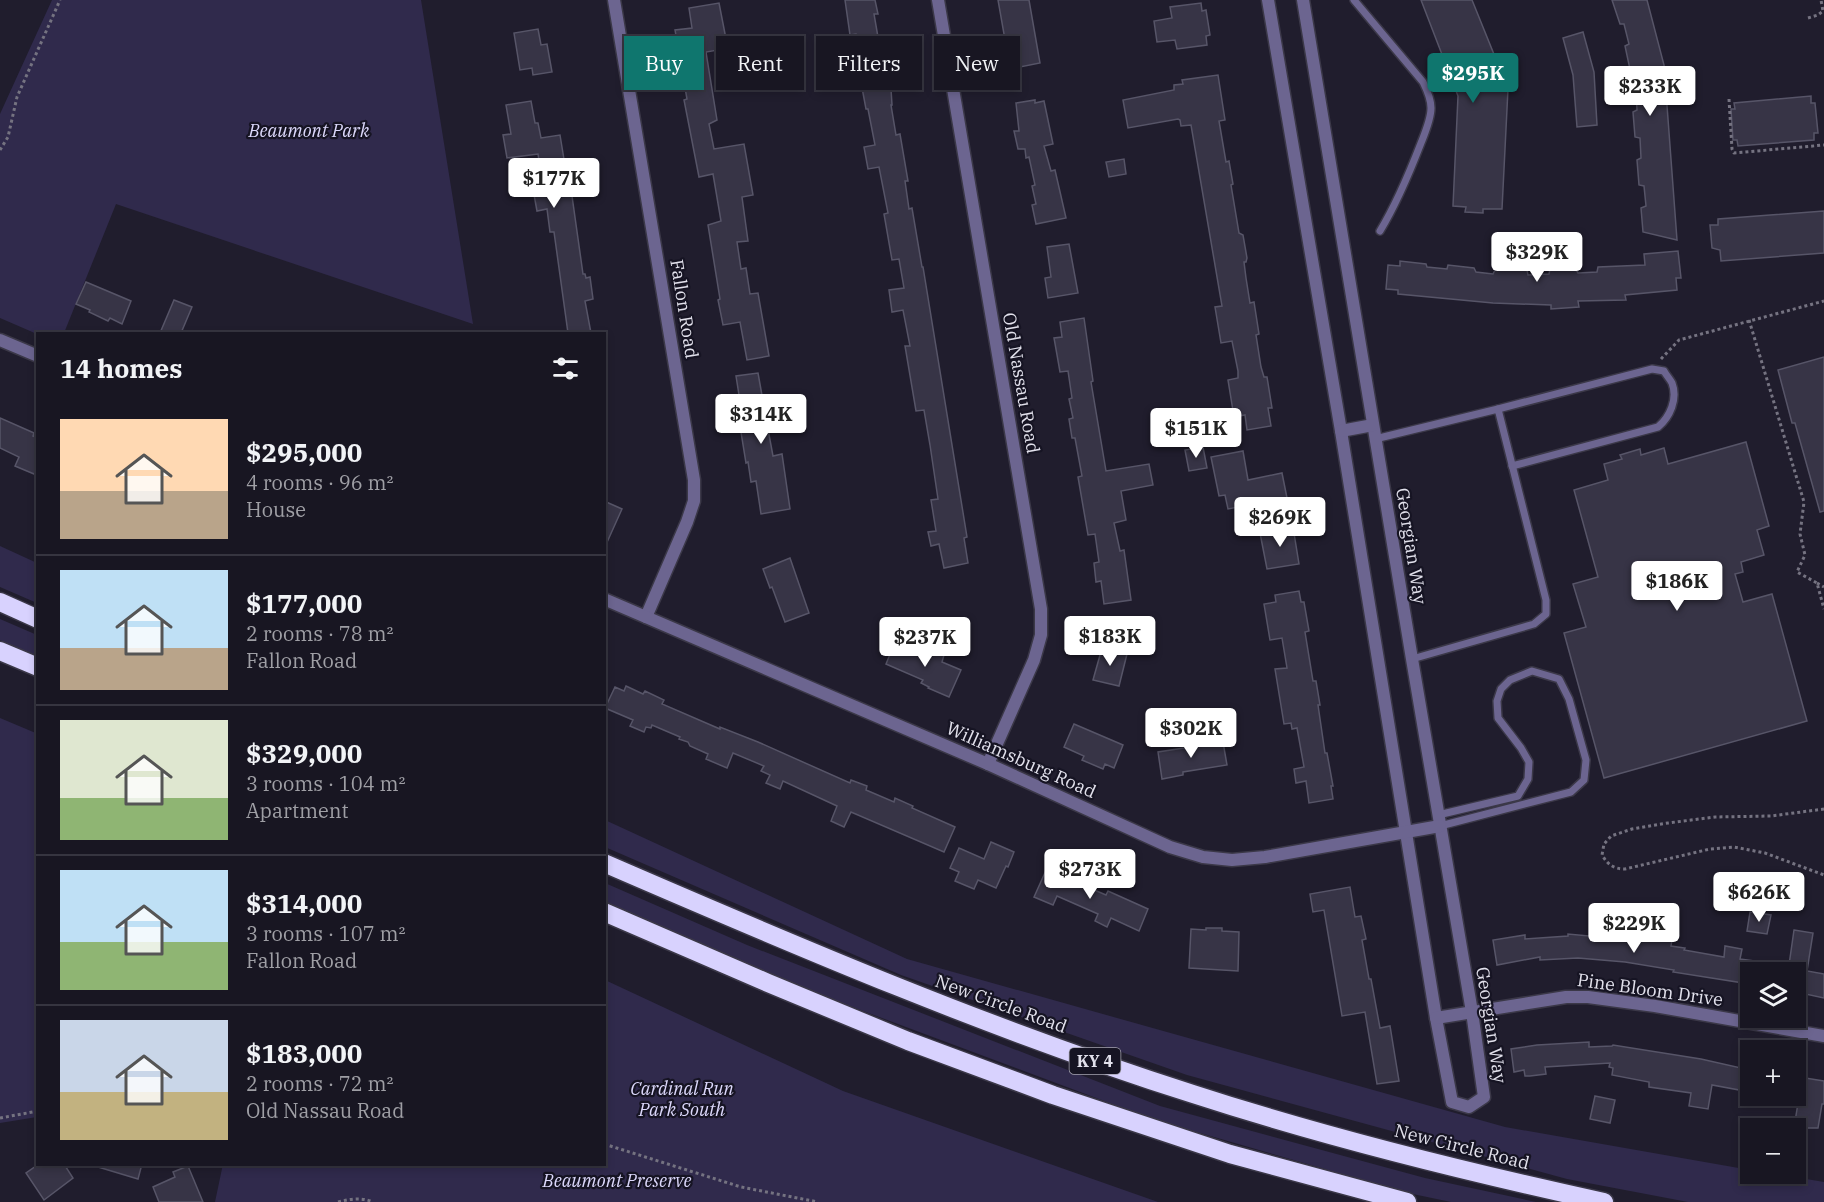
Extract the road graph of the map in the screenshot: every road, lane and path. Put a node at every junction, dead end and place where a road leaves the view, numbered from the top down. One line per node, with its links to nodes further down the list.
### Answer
1 (60, 0): 11 (path)
2 (614, 0): 28 (street, Fallon Road)
3 (938, 0): 33 (street, Old Nassau Road)
4 (1268, 0): 20 (street, Georgian Way)
5 (1303, 0): 19 (street, Georgian Way)
6 (1354, 0): 12 (lane)
7 (1821, 0): 8 (path)
8 (1808, 18)
9 (1729, 99): 10 (path)
10 (1824, 145)
11 (0, 150)
12 (1380, 231)
13 (1824, 301): 14 (path)
14 (1749, 320): 17 (path); 23 (path)
15 (0, 340): 16 (street)
16 (36, 355)
17 (1652, 369): 18 (lane); 22 (lane)
18 (1498, 409): 21 (lane); 22 (lane)
19 (1373, 424): 20 (street); 21 (street, Georgian Way)
20 (1341, 431): 36 (street, Georgian Way)
21 (1375, 439): 31 (street, Georgian Way)
22 (1512, 466): 31 (lane)
23 (1816, 583): 24 (path); 27 (path)
24 (1824, 587)
25 (606, 600): 28 (street, Williamsburg Road)
26 (0, 602): 29 (highway)
27 (1824, 609)
28 (646, 617): 33 (street, Williamsburg Road)
29 (36, 618)
30 (0, 651): 32 (highway)
31 (1412, 659): 35 (street, Georgian Way)
32 (36, 667)
33 (988, 764): 36 (street, Williamsburg Road)
34 (1824, 809): 38 (path)
35 (1439, 820): 35 (lane); 36 (street, Williamsburg Road); 40 (street, Georgian Way)
36 (1407, 832): 41 (street, Georgian Way)
37 (606, 864): 51 (highway, New Circle Road / KY 4)
38 (1824, 876)
39 (606, 913): 50 (highway, KY 4)
40 (1472, 1012): 41 (street, Pine Bloom Drive); 41 (street, Georgian Way); 42 (street, Pine Bloom Drive)
41 (1436, 1018)
42 (1824, 1036)
43 (36, 1111): 44 (path)
44 (0, 1118)
45 (606, 1145): 46 (path)
46 (802, 1200): 49 (path)
47 (338, 1202): 48 (path)
48 (373, 1202)
49 (818, 1202)
50 (1407, 1202)
51 (1604, 1202)

